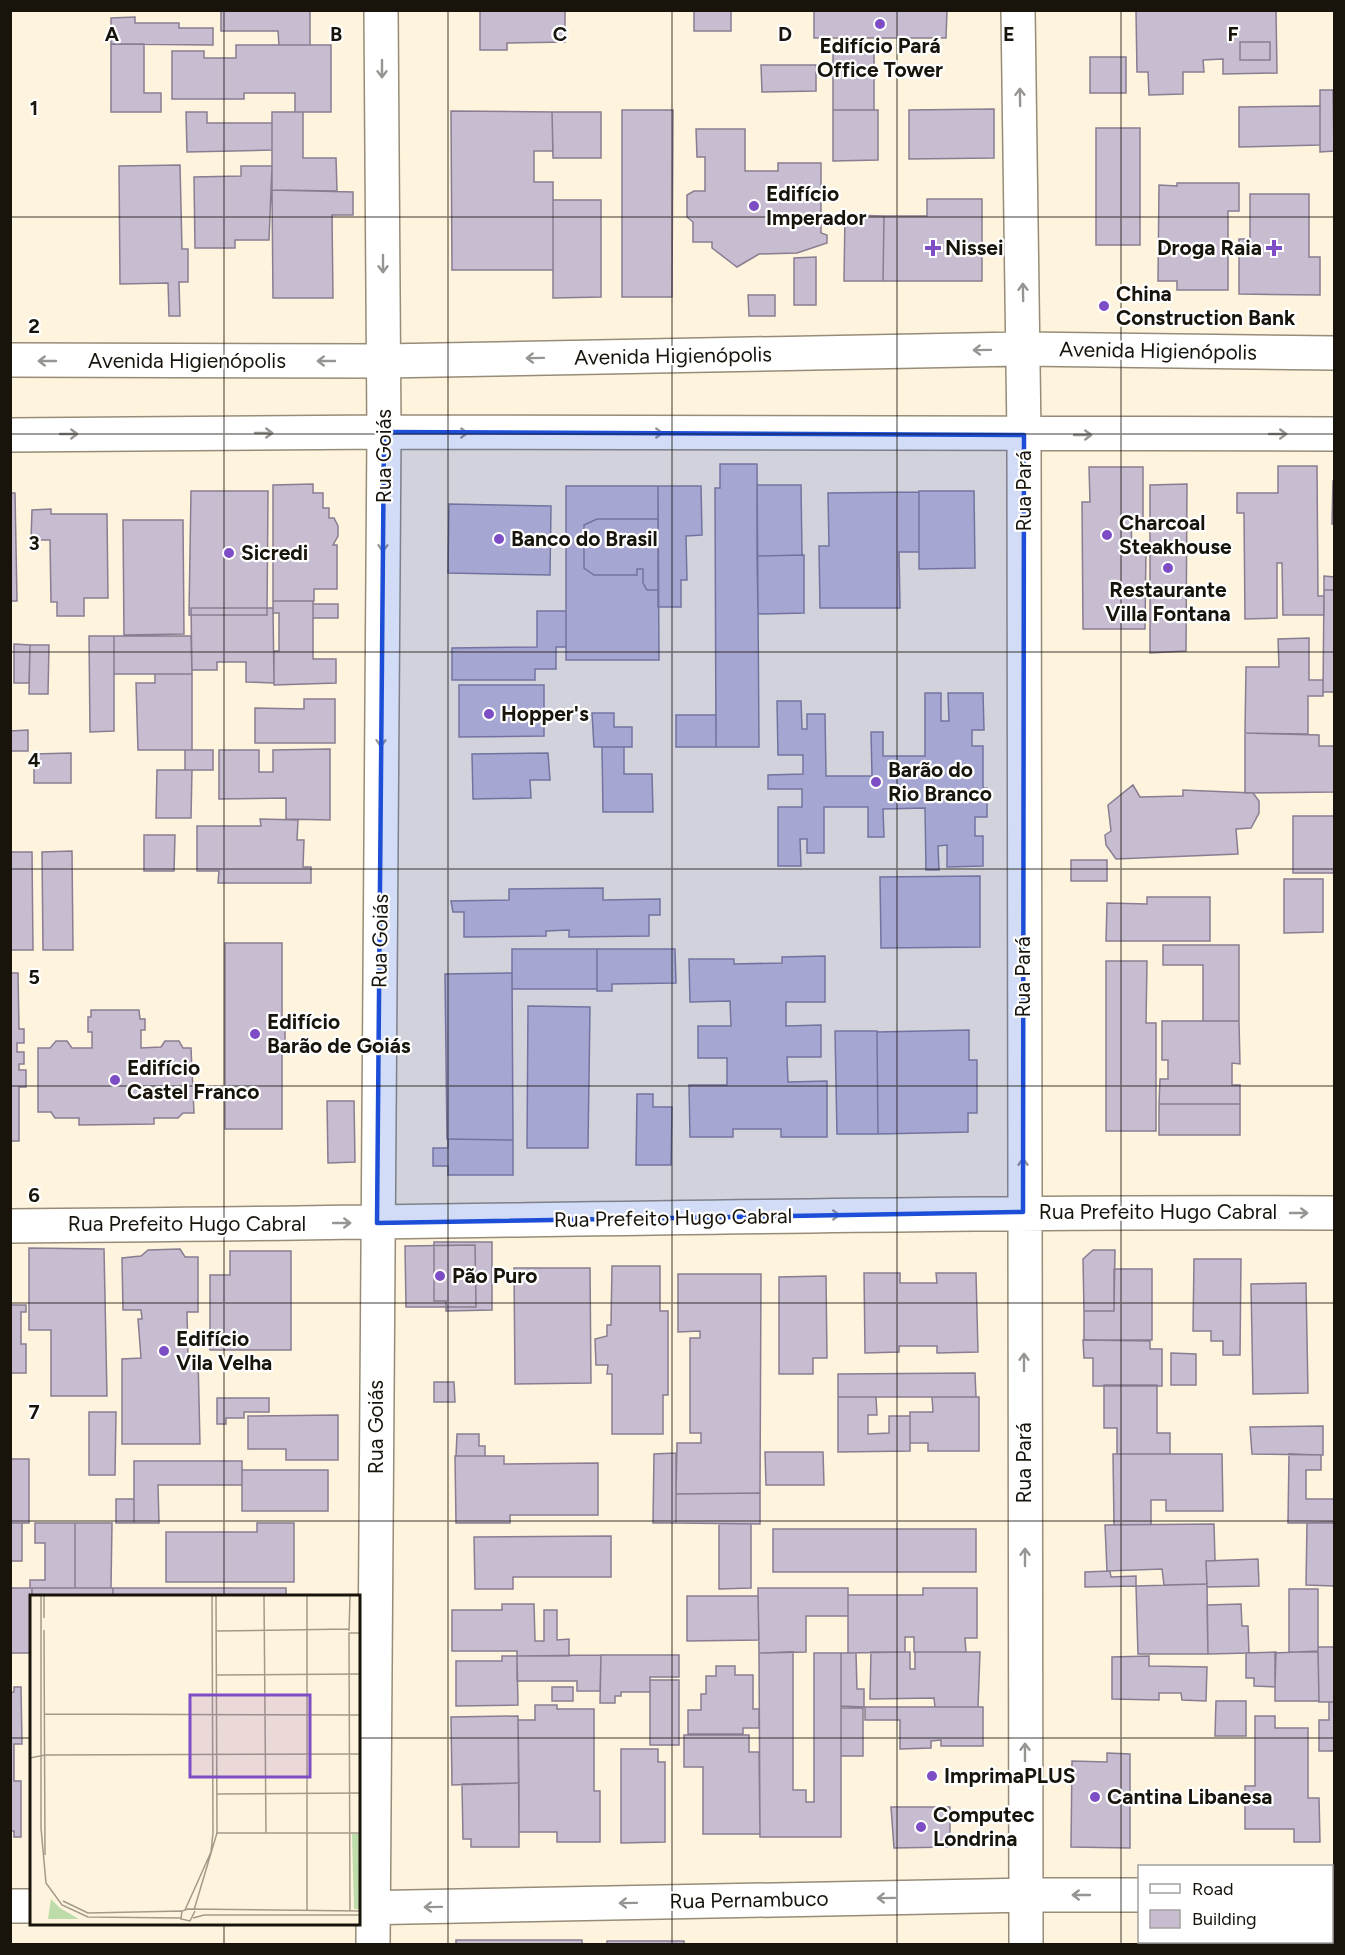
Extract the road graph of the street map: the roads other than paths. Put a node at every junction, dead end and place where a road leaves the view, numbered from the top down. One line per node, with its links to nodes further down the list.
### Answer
1 (381, 10): 6 (main road, Rua Goiás, one-way to 6)
2 (1018, 10): 3 (main road, Rua Pará, one-way to 2)
3 (1024, 349): 4 (main road, Avenida Higienópolis); 6 (main road, Avenida Higienópolis, one-way to 6); 10 (main road, Rua Pará)
4 (1335, 353)
5 (10, 360): 6 (main road, Avenida Higienópolis, one-way to 5)
6 (384, 361): 7 (main road, Rua Goiás)
7 (384, 432): 9 (main road, one-way to 7); 10 (main road, one-way to 10); 13 (main road, Rua Goiás, one-way to 13)
8 (1335, 434): 10 (main road, one-way to 8)
9 (10, 435)
10 (1024, 435): 11 (main road, Rua Pará, one-way to 10)
11 (1023, 1212): 12 (main road, Rua Prefeito Hugo Cabral, one-way to 12); 13 (main road, Rua Prefeito Hugo Cabral, one-way to 11); 15 (main road, Rua Pará, one-way to 11)
12 (1335, 1213)
13 (377, 1223): 14 (main road, Rua Prefeito Hugo Cabral, one-way to 13); 19 (main road, Rua Goiás)
14 (10, 1226)
15 (1026, 1895): 16 (main road, Rua Pernambuco, one-way to 15); 19 (main road, Rua Pernambuco, one-way to 19); 21 (main road, Rua Pará)
16 (1138, 1895)
17 (10, 1906): 18 (main road)
18 (30, 1906)
19 (366, 1908): 20 (main road, Rua Goiás)
20 (374, 1944)
21 (1026, 1944)

